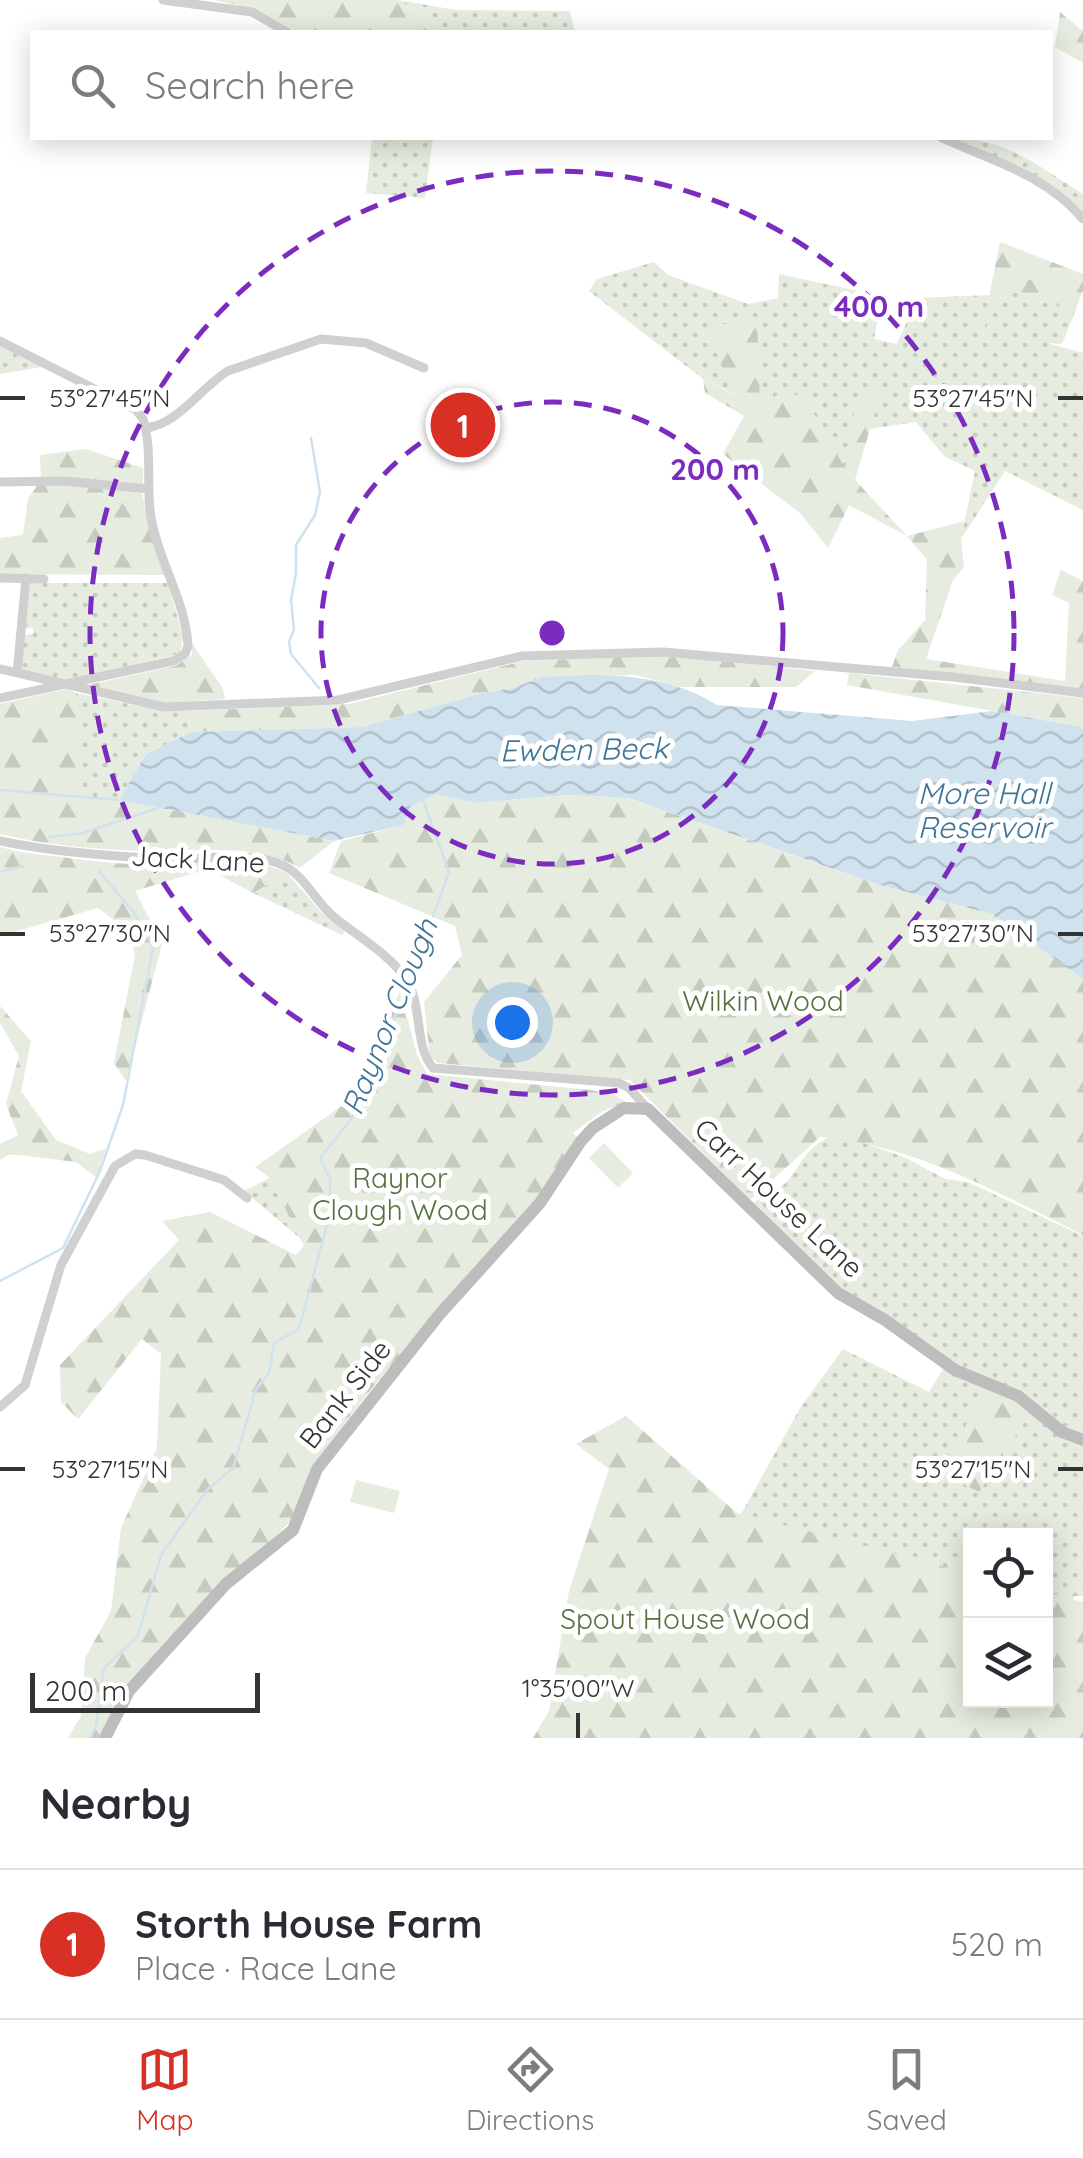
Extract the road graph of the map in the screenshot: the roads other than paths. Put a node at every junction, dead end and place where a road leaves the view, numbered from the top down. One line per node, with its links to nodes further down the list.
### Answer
1 (163, 0): 2 (street)
2 (284, 30)
3 (947, 140): 4 (street)
4 (1083, 219)
5 (0, 342): 7 (street)
6 (424, 368): 7 (street)
7 (146, 428): 9 (street)
8 (0, 482): 9 (street)
9 (149, 489): 15 (street)
10 (0, 578): 11 (street)
11 (26, 578): 12 (street); 14 (street)
12 (44, 578)
13 (0, 669): 14 (street)
14 (17, 673): 15 (street)
15 (66, 684): 16 (street); 17 (street)
16 (1083, 693)
17 (0, 698)
18 (0, 840): 19 (street, Jack Lane)
19 (648, 1109): 22 (street, Carr House Lane); 23 (street, Bank Side)
20 (247, 1198): 21 (street)
21 (0, 1406)
22 (1083, 1440)
23 (105, 1738)

